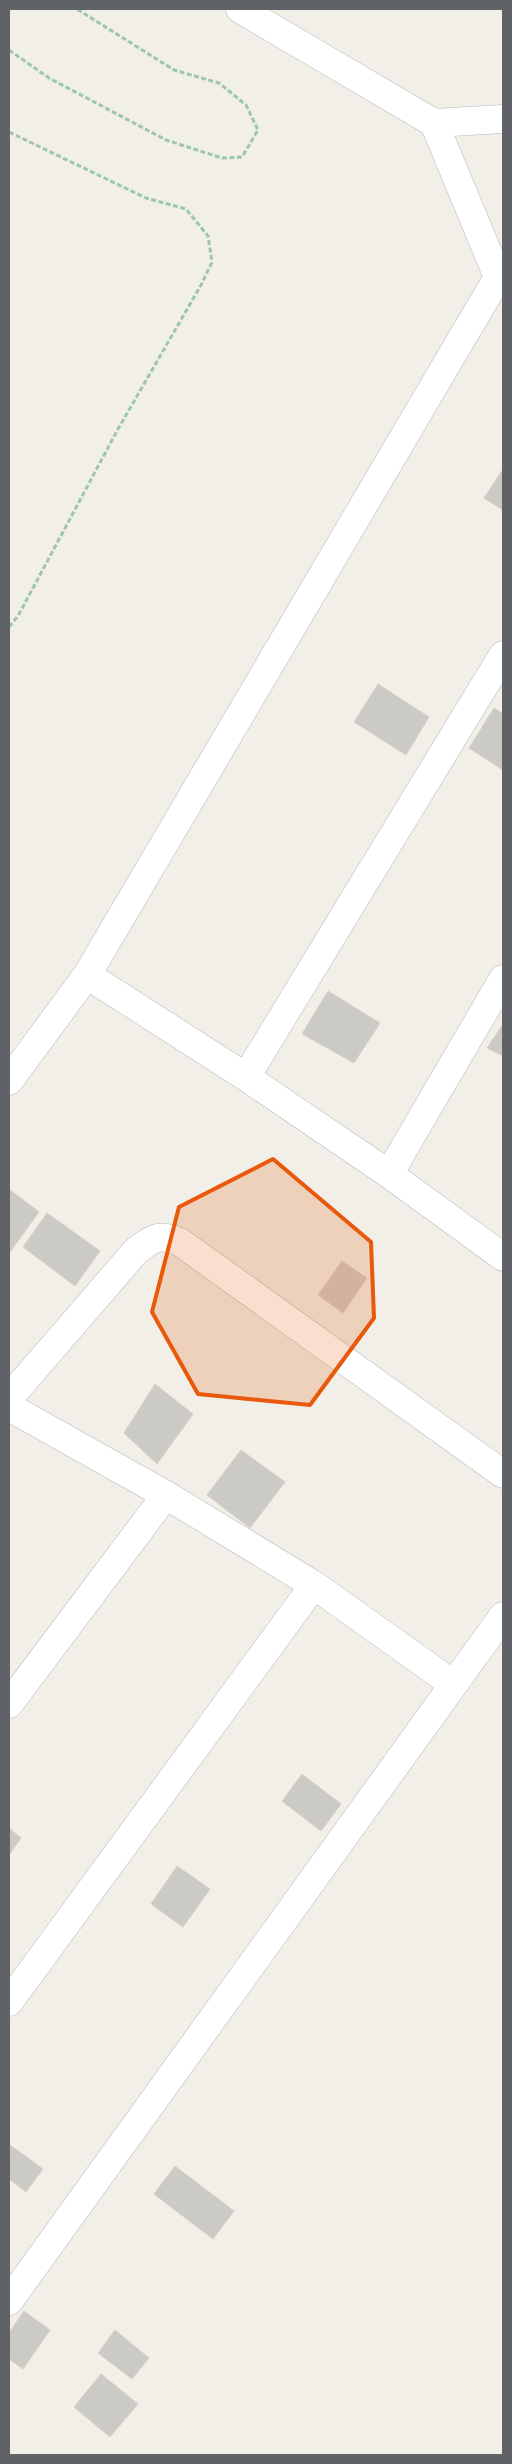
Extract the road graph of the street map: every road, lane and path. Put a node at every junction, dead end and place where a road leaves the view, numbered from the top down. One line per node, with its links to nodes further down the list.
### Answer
1 (77, 9): 3 (path)
2 (240, 9): 5 (street)
3 (9, 50)
4 (503, 119): 5 (street)
5 (434, 123): 7 (street)
6 (9, 132): 8 (path)
7 (501, 273): 10 (street)
8 (9, 627)
9 (503, 655): 12 (street)
10 (86, 975): 12 (street); 13 (street)
11 (503, 979): 14 (street)
12 (246, 1077): 14 (street)
13 (9, 1081)
14 (389, 1174): 15 (street)
15 (503, 1257)
16 (9, 1398): 18 (street)
17 (9, 1407): 19 (street)
18 (503, 1474)
19 (166, 1495): 20 (street); 23 (street)
20 (314, 1585): 22 (street); 24 (street)
21 (503, 1616): 22 (street)
22 (453, 1684): 25 (street)
23 (9, 1704)
24 (9, 2002)
25 (9, 2301)

